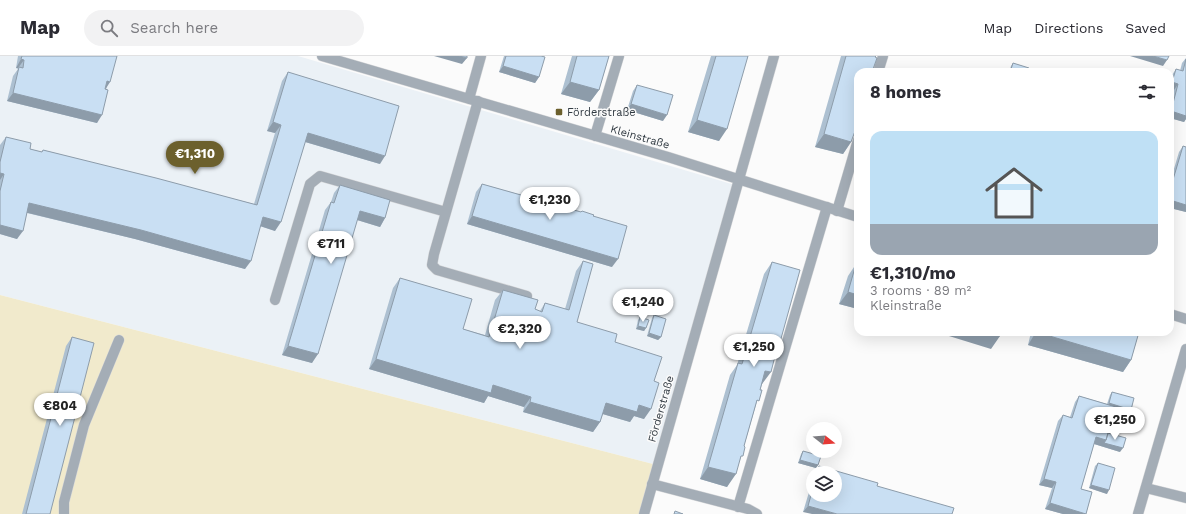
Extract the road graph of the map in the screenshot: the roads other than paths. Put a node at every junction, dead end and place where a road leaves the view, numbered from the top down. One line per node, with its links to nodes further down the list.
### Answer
1 (322, 56): 6 (street, Kleinstraße)
2 (480, 56): 8 (street)
3 (620, 56): 9 (street)
4 (774, 56): 11 (street, Förderstraße)
5 (883, 56): 7 (street)
6 (341, 59): 8 (street, Kleinstraße)
7 (879, 68)
8 (473, 100): 9 (street, Kleinstraße); 14 (street)
9 (595, 136): 11 (street, Kleinstraße)
10 (854, 153): 13 (street)
11 (738, 180): 12 (street, Kleinstraße); 22 (street, Förderstraße)
12 (827, 207): 13 (street, Kleinstraße); 25 (street)
13 (837, 210): 15 (street, Kleinstraße)
14 (446, 212): 16 (street); 17 (street)
15 (854, 216)
16 (527, 296)
17 (275, 300)
18 (1174, 315): 19 (street)
19 (1186, 319)
20 (119, 340): 26 (street)
21 (1186, 349): 23 (street)
22 (652, 484): 25 (street); 27 (street, Förderstraße)
23 (1146, 488): 24 (street); 29 (street)
24 (1186, 498)
25 (738, 507): 28 (street)
26 (64, 514)
27 (644, 514)
28 (757, 514)
29 (1138, 514)

